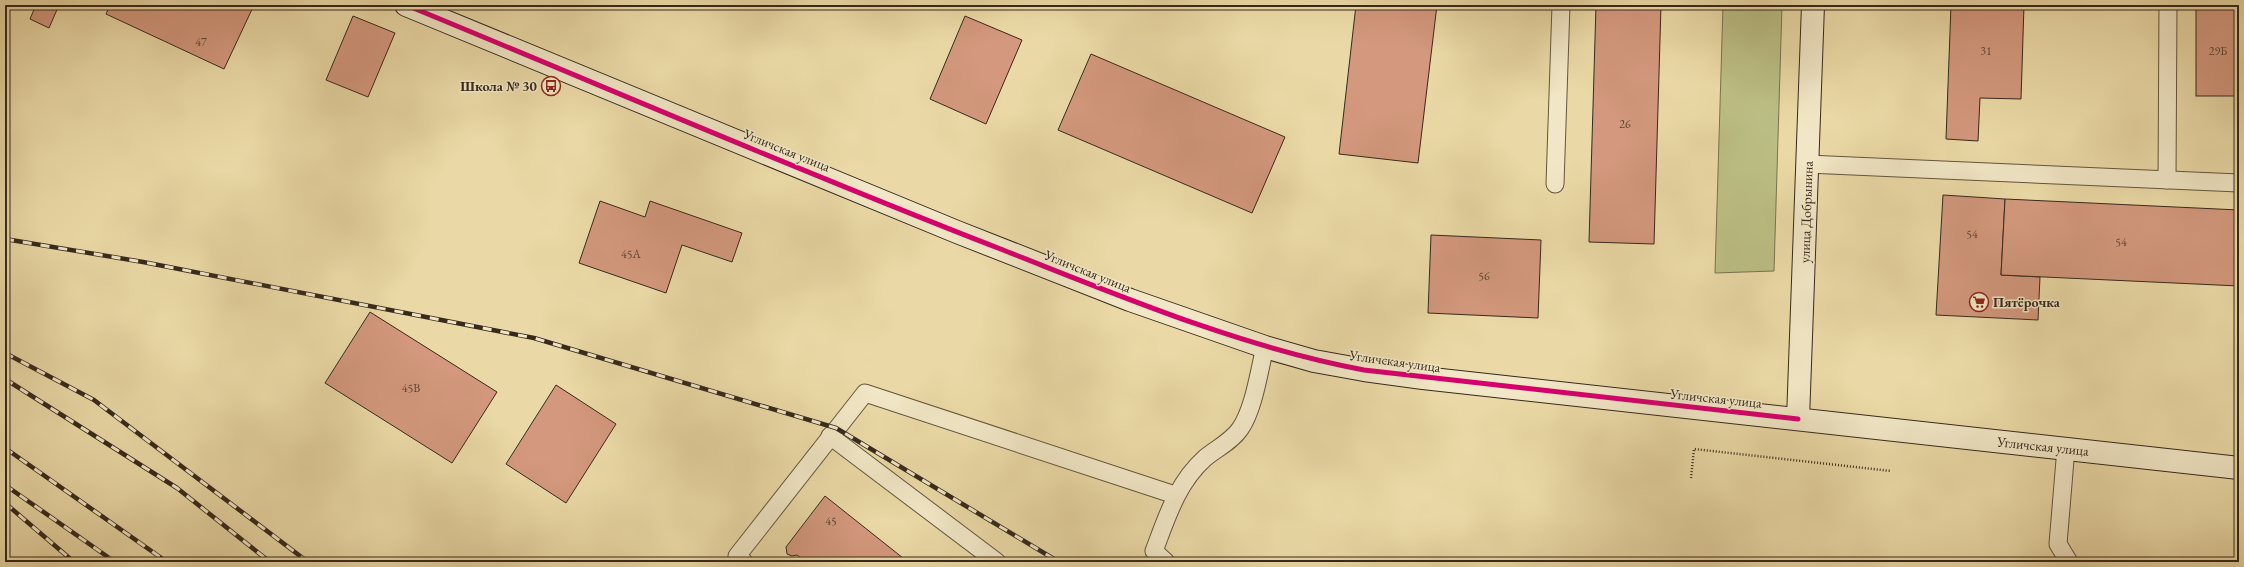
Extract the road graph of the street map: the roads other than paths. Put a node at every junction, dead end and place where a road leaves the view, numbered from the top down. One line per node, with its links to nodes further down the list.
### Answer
1 (406, 5): 9 (street, Угличская улица)
2 (1561, 5): 8 (lane)
3 (1813, 5): 5 (street, улица Добрынина)
4 (2168, 5): 6 (lane)
5 (1807, 164): 6 (lane); 10 (street, улица Добрынина)
6 (2168, 180): 7 (lane)
7 (2239, 183)
8 (1555, 184)
9 (1265, 347): 10 (street, Угличская улица); 14 (lane)
10 (1798, 419): 12 (street, Угличская улица)
11 (830, 436): 14 (lane); 15 (lane); 16 (lane)
12 (2066, 448): 13 (street, Угличская улица); 18 (lane)
13 (2239, 468)
14 (1175, 495): 17 (lane)
15 (744, 562)
16 (997, 562)
17 (1166, 562)
18 (2069, 562)

